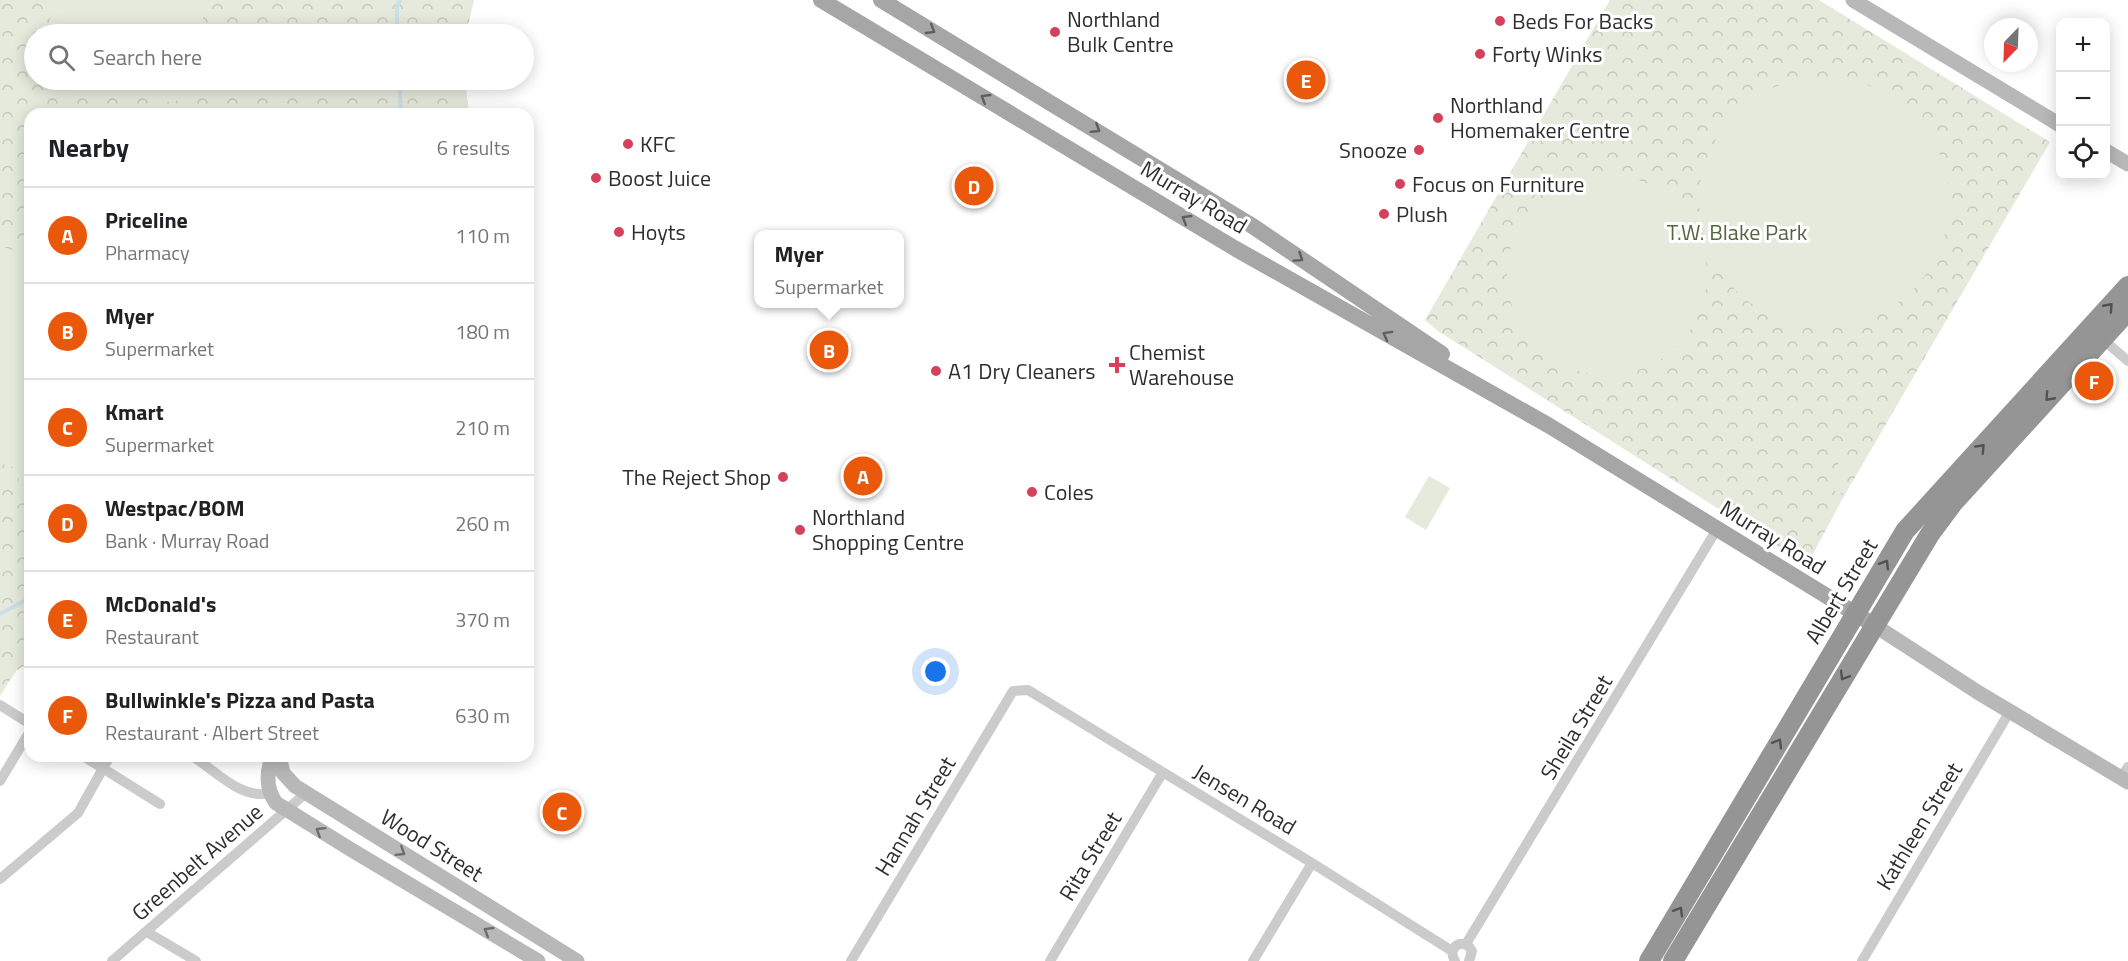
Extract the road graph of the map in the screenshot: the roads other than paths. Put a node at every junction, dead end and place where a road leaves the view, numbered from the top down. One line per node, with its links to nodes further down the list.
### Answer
1 (821, 0): 8 (main road, Murray Road, one-way to 1)
2 (881, 0): 7 (main road, Murray Road, one-way to 7)
3 (1853, 0): 4 (street)
4 (2056, 122)
5 (2110, 153): 6 (street)
6 (2128, 164)
7 (1251, 225): 8 (main road); 13 (main road, Murray Road, one-way to 13)
8 (1236, 249): 13 (main road, Murray Road, one-way to 8)
9 (2128, 286): 11 (highway, Albert Street, one-way to 9)
10 (2128, 311): 11 (highway, Albert Street)
11 (2097, 333): 12 (street); 14 (highway, Albert Street)
12 (2128, 361)
13 (1548, 425): 15 (main road, Murray Road)
14 (1947, 497): 16 (highway, Albert Street, one-way to 14); 17 (highway, Albert Street)
15 (1717, 529): 16 (main road, Murray Road); 43 (street, Sheila Street)
16 (1854, 614): 17 (main road, Murray Road); 36 (highway, Albert Street, one-way to 16)
17 (1874, 625): 20 (street, Murray Road); 38 (highway, Albert Street, one-way to 38)
18 (1013, 691): 29 (street, Jensen Road); 49 (street, Hannah Street)
19 (0, 705): 21 (street)
20 (2010, 711): 30 (street, Murray Road); 55 (street, Kathleen Street)
21 (24, 720)
22 (24, 741): 31 (street)
23 (93, 762): 28 (street)
24 (106, 762): 28 (street)
25 (201, 762): 33 (street)
26 (271, 762): 33 (street)
27 (280, 762): 32 (street, Wood Street)
28 (103, 768): 34 (street); 41 (street)
29 (1163, 772): 40 (street, Jensen Road); 50 (street, Rita Street)
30 (2126, 776)
31 (0, 781)
32 (300, 789): 33 (street); 35 (street, Greenbelt Avenue); 37 (street, Wood Street)
33 (269, 793): 35 (street, Wood Street)
34 (160, 804)
35 (286, 810): 39 (street, Wood Street, one-way to 35); 42 (street, Greenbelt Avenue)
36 (1735, 815): 38 (highway); 53 (highway, Albert Street, one-way to 36)
37 (351, 821): 39 (street); 48 (street, Wood Street, one-way to 48)
38 (1754, 826): 54 (highway, Albert Street)
39 (350, 849): 47 (street, Wood Street, one-way to 39)
40 (1312, 863): 44 (street, Jensen Road); 51 (street)
41 (0, 879)
42 (147, 932): 45 (street, Greenbelt Avenue); 46 (street)
43 (1466, 944): 44 (street); 52 (street)
44 (1454, 956)
45 (112, 961)
46 (196, 961)
47 (538, 961)
48 (577, 961)
49 (851, 961)
50 (1050, 961)
51 (1253, 961)
52 (1470, 961)
53 (1649, 961)
54 (1673, 961)
55 (1862, 961)

